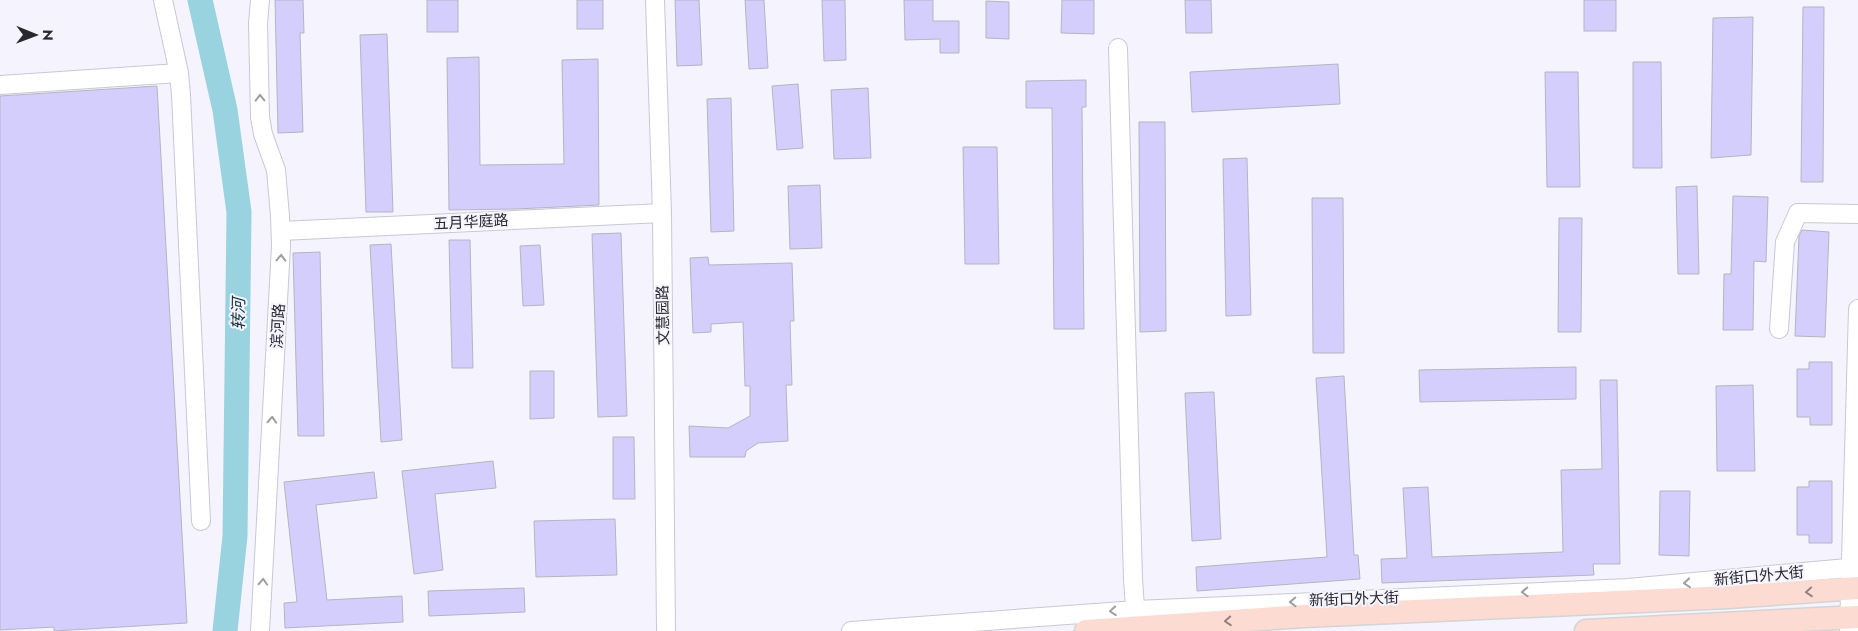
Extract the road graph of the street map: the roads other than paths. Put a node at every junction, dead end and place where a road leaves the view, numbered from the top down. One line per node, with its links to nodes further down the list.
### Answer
1 (162, 0): 7 (street)
2 (252, 0): 5 (street)
3 (260, 0): 5 (street)
4 (655, 0): 9 (street, 文慧园路)
5 (258, 24): 11 (street, 滨河路, one-way to 5)
6 (1118, 48): 16 (street)
7 (179, 73): 8 (street); 14 (street)
8 (0, 85)
9 (662, 213): 11 (street, 五月华庭路); 20 (street, 文慧园路)
10 (1858, 214): 13 (street)
11 (281, 231): 19 (street, 滨河路, one-way to 11)
12 (1858, 309): 15 (street)
13 (1779, 329)
14 (201, 521)
15 (1855, 578): 16 (street, 新街口外大街, one-way to 16); 17 (street); 18 (main road, 新街口外大街, one-way to 18)
16 (1136, 618): 18 (main road, 新街口外大街, one-way to 16); 21 (street, 新街口外大街, one-way to 21); 22 (main road, 新街口外大街)
17 (1852, 622): 23 (main road)
18 (1305, 624)
19 (260, 631)
20 (666, 631)
21 (851, 631)
22 (1086, 631)
23 (1586, 631)

